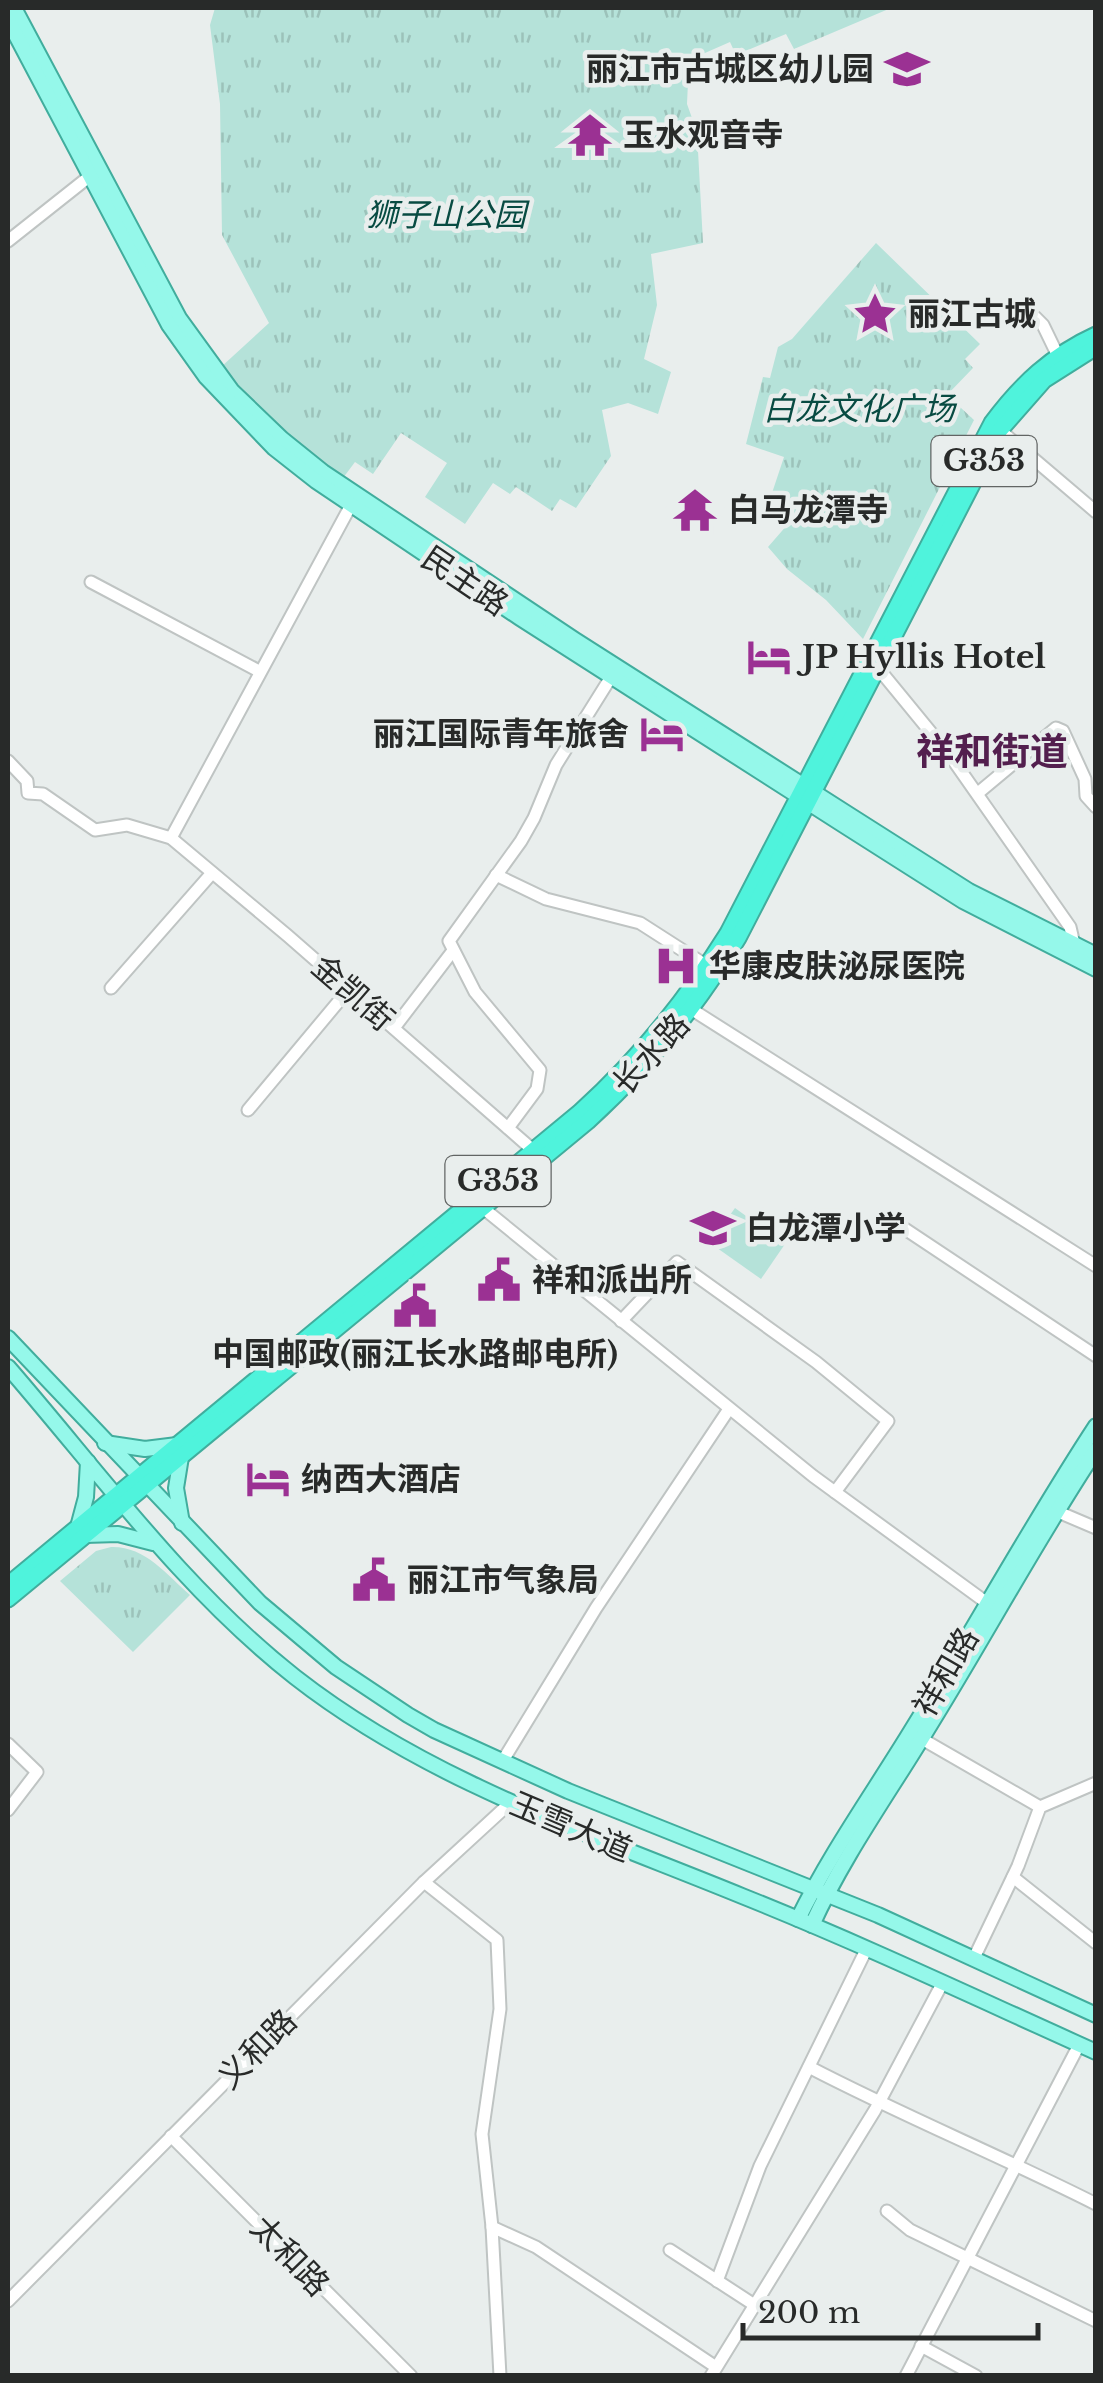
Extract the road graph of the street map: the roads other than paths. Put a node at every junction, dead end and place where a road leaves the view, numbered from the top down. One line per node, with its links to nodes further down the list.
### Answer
1 (14, 8): 18 (main road, 民主路)
2 (8, 20): 3 (main road, 民主路)
3 (90, 176): 4 (street); 10 (main road, 民主路)
4 (8, 241)
5 (1035, 317): 8 (street)
6 (1096, 335): 8 (highway, 长水路 / G353)
7 (1096, 347): 9 (highway, 长水路 / G353)
8 (1058, 356): 9 (highway, 长水路 / G353)
9 (996, 427): 11 (street); 13 (highway, 长水路 / G353); 18 (highway, 长水路 / G353)
10 (351, 505): 14 (street); 15 (main road, 民主路)
11 (1096, 512)
12 (92, 582): 14 (street)
13 (878, 668): 17 (street); 18 (highway, 长水路 / G353)
14 (259, 672): 20 (street)
15 (611, 677): 18 (main road, 民主路); 22 (street)
16 (8, 761): 20 (street)
17 (978, 794): 19 (street); 23 (street)
18 (807, 796): 23 (main road, 民主路); 26 (highway, 长水路 / G353); 27 (main road, 民主路); 30 (highway, 长水路 / G353)
19 (1096, 807)
20 (170, 838): 21 (street, 金凯街)
21 (212, 873): 28 (street); 29 (street, 金凯街)
22 (496, 874): 24 (street); 26 (street)
23 (1074, 944): 25 (main road, 民主路)
24 (452, 952): 31 (street); 33 (street)
25 (1096, 955)
26 (708, 966): 34 (highway, 长水路 / G353)
27 (1096, 969)
28 (112, 988)
29 (349, 990): 31 (street, 金凯街); 32 (street)
30 (691, 1009): 35 (highway, 长水路 / G353); 37 (street)
31 (394, 1028): 33 (street, 金凯街)
32 (248, 1110)
33 (508, 1128): 34 (street, 金凯街)
34 (534, 1151): 46 (highway, 长水路 / G353)
35 (483, 1208): 38 (street); 46 (highway, 长水路 / G353)
36 (906, 1230): 40 (street)
37 (1096, 1266)
38 (621, 1321): 42 (street); 49 (street)
39 (8, 1338): 44 (main road, 玉雪大道)
40 (1096, 1356)
41 (8, 1367): 47 (main road, 玉雪大道)
42 (729, 1409): 49 (street); 60 (street)
43 (1096, 1426): 57 (main road, 祥和路)
44 (105, 1442): 46 (main road); 48 (main road, 玉雪大道)
45 (1096, 1450): 51 (main road, 祥和路)
46 (179, 1451): 48 (highway, 长水路 / G353); 52 (main road)
47 (88, 1462): 50 (main road, 玉雪大道); 54 (main road)
48 (142, 1482): 50 (highway, 长水路 / G353); 52 (main road, 玉雪大道)
49 (835, 1492): 57 (street)
50 (120, 1500): 54 (highway, 长水路 / G353); 55 (main road, 玉雪大道)
51 (1056, 1511): 53 (street); 58 (main road, 祥和路)
52 (182, 1524): 60 (main road, 玉雪大道)
53 (1096, 1528)
54 (82, 1531): 55 (main road); 56 (highway, 长水路 / G353)
55 (158, 1545): 62 (main road, 玉雪大道)
56 (8, 1587)
57 (987, 1603): 67 (main road, 祥和路)
58 (922, 1739): 63 (street); 67 (main road, 祥和路)
59 (8, 1744): 64 (street)
60 (502, 1762): 67 (main road, 玉雪大道)
61 (1096, 1783): 63 (street)
62 (511, 1802): 66 (street, 义和路); 68 (main road, 玉雪大道)
63 (1040, 1807): 65 (street)
64 (8, 1810)
65 (1013, 1877): 69 (street); 71 (street)
66 (424, 1882): 78 (street, 义和路); 82 (street)
67 (820, 1891): 68 (main road, 祥和路); 71 (main road, 玉雪大道)
68 (805, 1922): 70 (main road, 玉雪大道)
69 (1096, 1943)
70 (867, 1948): 72 (main road, 玉雪大道); 76 (street)
71 (974, 1958): 73 (main road, 玉雪大道)
72 (943, 1982): 74 (main road, 玉雪大道); 77 (street)
73 (1096, 2015)
74 (1079, 2044): 75 (main road, 玉雪大道); 79 (street)
75 (1096, 2052)
76 (809, 2066): 77 (street); 85 (street)
77 (879, 2103): 79 (street); 87 (street)
78 (172, 2136): 86 (street, 义和路); 91 (street, 太和路)
79 (1016, 2164): 80 (street); 84 (street)
80 (1096, 2204)
81 (887, 2212): 84 (street)
82 (492, 2227): 90 (street); 92 (street)
83 (670, 2250): 85 (street)
84 (967, 2259): 88 (street); 89 (street)
85 (718, 2281): 87 (street)
86 (8, 2300)
87 (756, 2306): 90 (street)
88 (1096, 2321)
89 (920, 2346): 93 (street); 94 (street)
90 (714, 2371)
91 (411, 2376)
92 (500, 2376)
93 (906, 2376)
94 (976, 2376)

